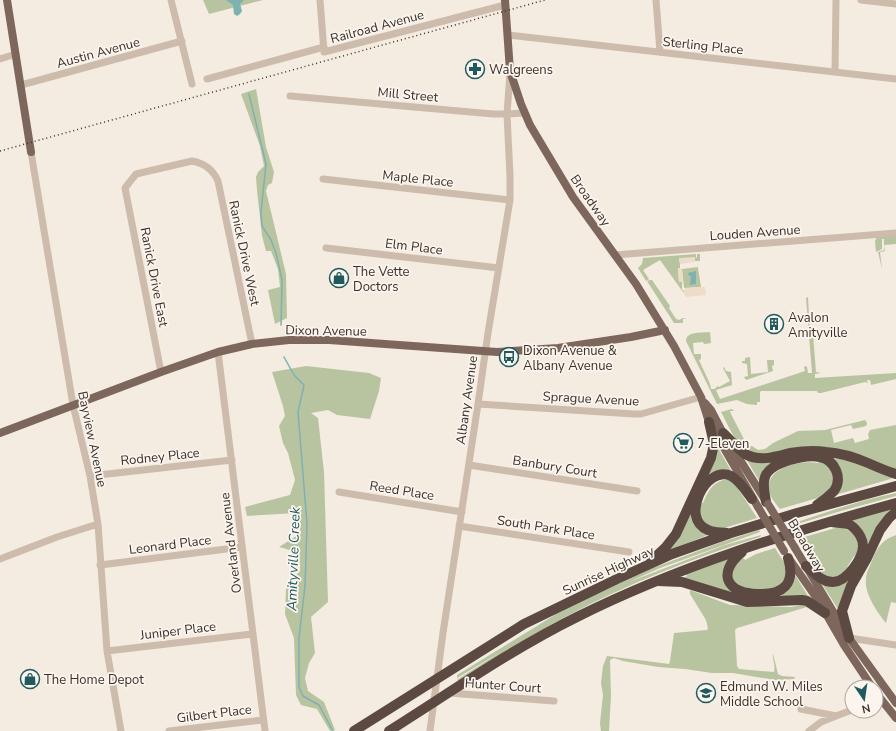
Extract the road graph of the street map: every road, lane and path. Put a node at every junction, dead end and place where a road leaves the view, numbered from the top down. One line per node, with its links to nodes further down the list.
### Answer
1 (7, 0): 13 (main road)
2 (171, 0): 10 (street)
3 (320, 0): 11 (street)
4 (656, 0): 12 (street)
5 (836, 0): 16 (street)
6 (861, 0): 8 (street)
7 (505, 2): 9 (main road, Broadway); 11 (street, Railroad Avenue)
8 (896, 4)
9 (508, 35): 12 (street, Sterling Place); 15 (main road, Broadway)
10 (182, 41): 19 (street); 20 (street, Austin Avenue)
11 (324, 49): 17 (street, Railroad Avenue)
12 (660, 52): 16 (street, Sterling Place)
13 (16, 54): 14 (street); 20 (main road)
14 (0, 59)
15 (510, 71): 22 (main road, Broadway); 23 (street, Albany Avenue)
16 (835, 72): 18 (street, Sterling Place)
17 (207, 79)
18 (896, 79)
19 (192, 84)
20 (21, 85): 24 (main road)
21 (290, 96): 23 (street, Mill Street)
22 (524, 113): 23 (street, Mill Street); 30 (main road, Broadway)
23 (507, 114): 27 (street, Albany Avenue)
24 (31, 152): 39 (street, Bayview Avenue)
25 (209, 169): 33 (street, Ranick Drive West); 36 (street, Ranick Drive East)
26 (324, 179): 27 (street, Maple Place)
27 (510, 200): 31 (street, Albany Avenue)
28 (896, 232): 30 (street, Louden Avenue)
29 (326, 248): 31 (street, Elm Place)
30 (615, 255): 32 (main road, Broadway)
31 (499, 268): 35 (street, Albany Avenue)
32 (664, 330): 35 (main road, Dixon Avenue); 37 (main road, Broadway)
33 (252, 344): 34 (main road, Dixon Avenue); 35 (main road, Dixon Avenue)
34 (218, 352): 36 (main road, Dixon Avenue); 43 (street, Overland Avenue)
35 (485, 352): 38 (street, Albany Avenue)
36 (161, 372): 39 (main road, Dixon Avenue)
37 (701, 398): 38 (street, Sprague Avenue); 40 (main road, Broadway); 42 (main road, Broadway)
38 (478, 404): 44 (street, Albany Avenue)
39 (73, 405): 41 (main road, Dixon Avenue); 46 (street, Bayview Avenue)
40 (709, 422): 50 (main road, Broadway); 66 (highway)
41 (0, 433)
42 (723, 433): 45 (highway); 50 (main road, Broadway)
43 (232, 460): 46 (street, Rodney Place); 59 (street, Overland Avenue)
44 (469, 465): 48 (street, Banbury Court); 53 (street, Albany Avenue)
45 (896, 474)
46 (90, 476): 56 (street, Bayview Avenue)
47 (896, 486): 52 (highway, Sunrise Highway)
48 (637, 491)
49 (339, 492): 53 (street, Reed Place)
50 (761, 503): 52 (highway); 58 (highway); 62 (main road, Broadway, bridge); 65 (main road, Broadway, bridge)
51 (896, 503): 55 (highway)
52 (813, 508): 58 (highway, Sunrise Highway)
53 (462, 512): 57 (street, Albany Avenue)
54 (896, 512): 70 (highway)
55 (826, 522): 60 (highway); 65 (highway)
56 (98, 524): 63 (street); 64 (street, Bayview Avenue)
57 (459, 526): 61 (street, South Park Place); 74 (street, Albany Avenue)
58 (731, 533): 66 (highway, Sunrise Highway)
59 (242, 547): 64 (street, Leonard Place); 69 (street, Overland Avenue)
60 (747, 548): 62 (highway); 67 (highway)
61 (629, 552)
62 (786, 555): 68 (main road, Broadway)
63 (0, 560)
64 (100, 565): 72 (street, Bayview Avenue)
65 (806, 566): 70 (main road, Broadway)
66 (643, 567): 74 (highway, Sunrise Highway)
67 (654, 581): 68 (highway); 75 (highway)
68 (825, 613): 73 (main road, Broadway)
69 (252, 634): 72 (street, Juniper Place); 84 (street, Overland Avenue)
70 (849, 638): 71 (street); 78 (main road, Broadway)
71 (896, 645)
72 (107, 651): 85 (street, Bayview Avenue)
73 (867, 679)
74 (436, 680): 77 (street, Albany Avenue); 88 (highway, Sunrise Highway)
75 (450, 693): 76 (street, Hunter Court); 77 (highway)
76 (554, 701)
77 (434, 703): 89 (highway); 90 (street, Albany Avenue)
78 (896, 703)
79 (884, 705): 83 (main road)
80 (801, 709): 82 (street)
81 (844, 713): 82 (street)
82 (836, 716): 91 (street)
83 (896, 718)
84 (263, 720): 86 (street, Gilbert Place); 87 (street, Overland Avenue)
85 (121, 731)
86 (169, 731)
87 (264, 731)
88 (354, 731)
89 (389, 731)
90 (430, 731)
91 (809, 731)

